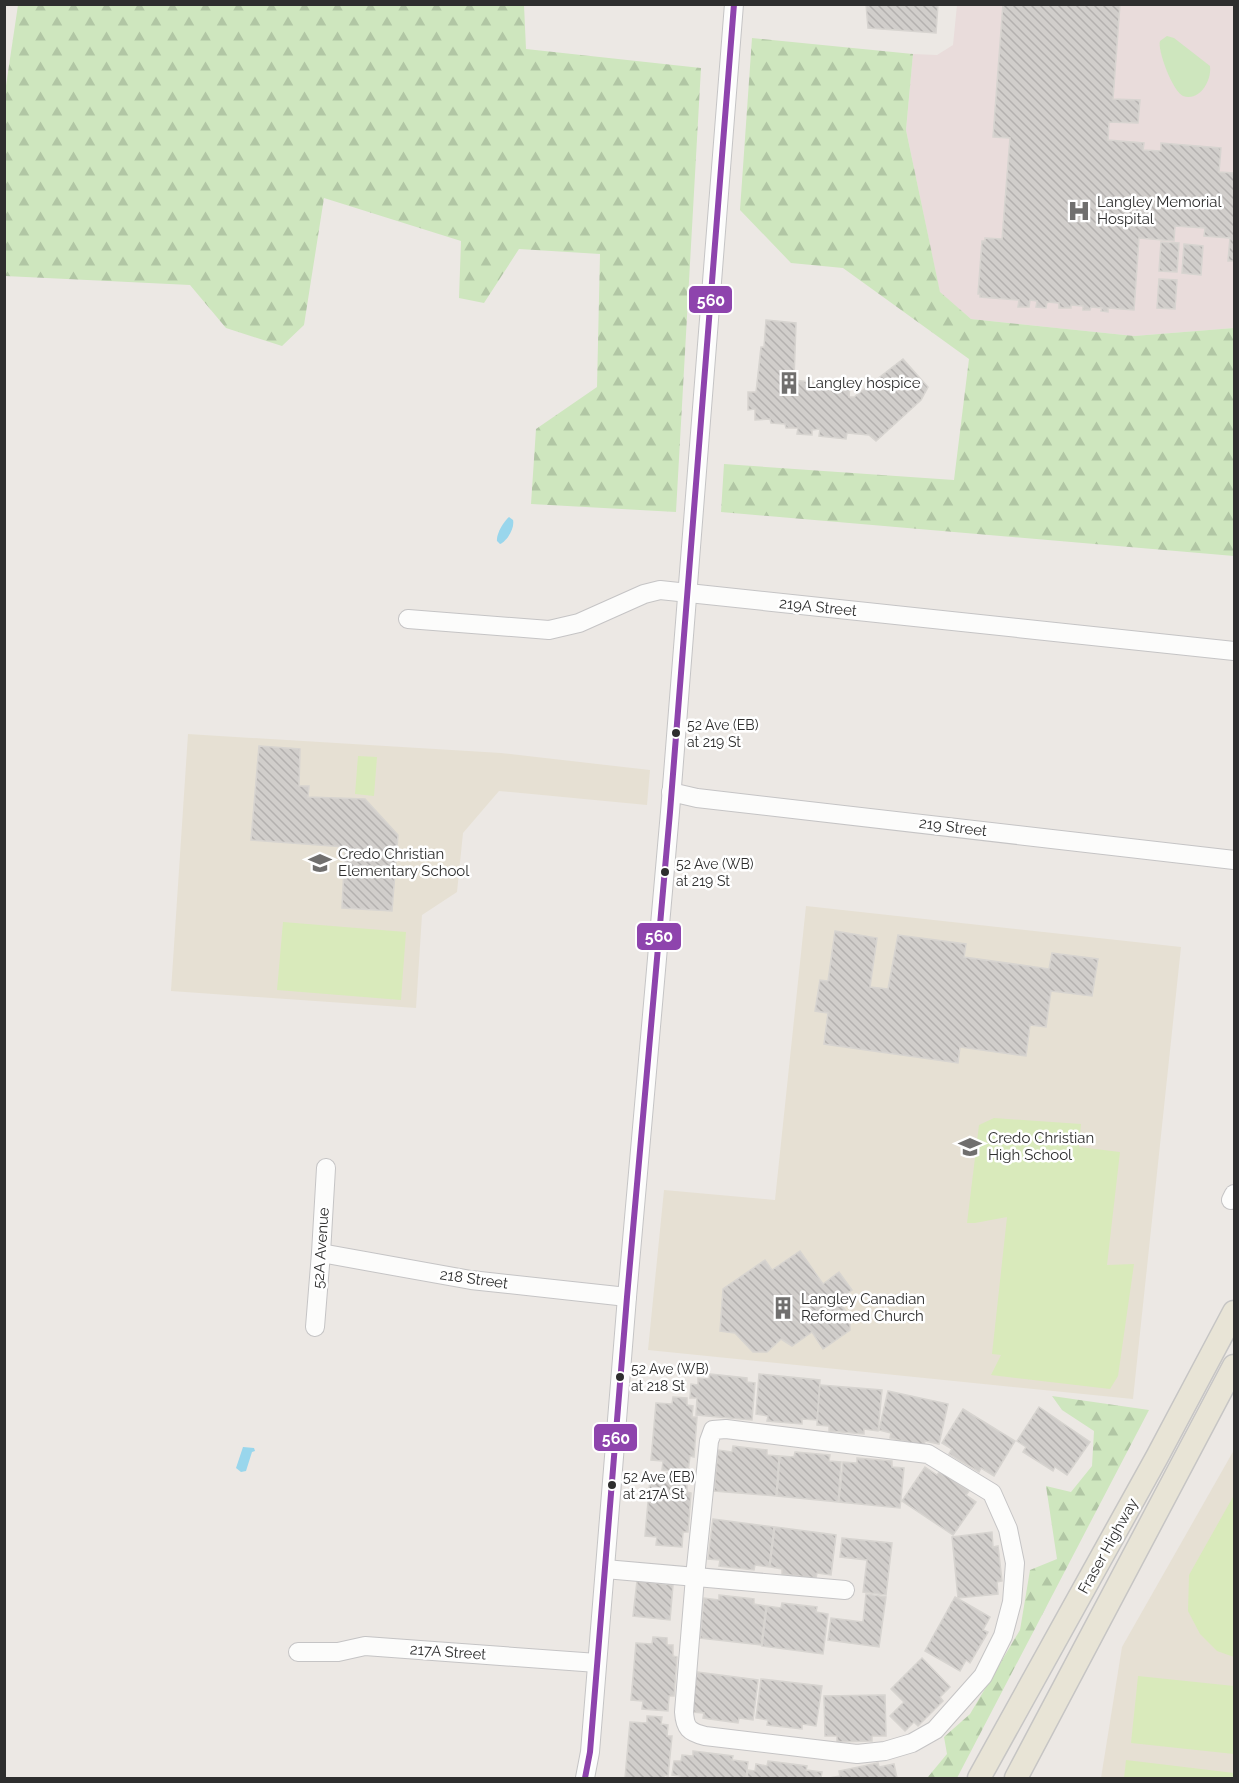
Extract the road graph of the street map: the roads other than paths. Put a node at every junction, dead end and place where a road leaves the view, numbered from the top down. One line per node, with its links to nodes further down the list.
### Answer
1 (734, 4): 2 (street)
2 (687, 593): 3 (street, 219A Street); 4 (street, 219A Street); 5 (street)
3 (408, 619)
4 (1234, 651)
5 (671, 792): 6 (street, 219 Street); 9 (street)
6 (1234, 860)
7 (326, 1168): 8 (street, 52A Avenue)
8 (321, 1253): 9 (street, 218 Street); 11 (street, 52A Avenue)
9 (627, 1297): 13 (street)
10 (1234, 1312): 19 (main road, Fraser Highway)
11 (315, 1327)
12 (1234, 1366): 20 (main road, Fraser Highway)
13 (605, 1569): 14 (street); 17 (street)
14 (695, 1576): 14 (street); 15 (street)
15 (845, 1590)
16 (298, 1652): 17 (street, 217A Street)
17 (597, 1664): 18 (street)
18 (585, 1779)
19 (979, 1779)
20 (1016, 1779)

